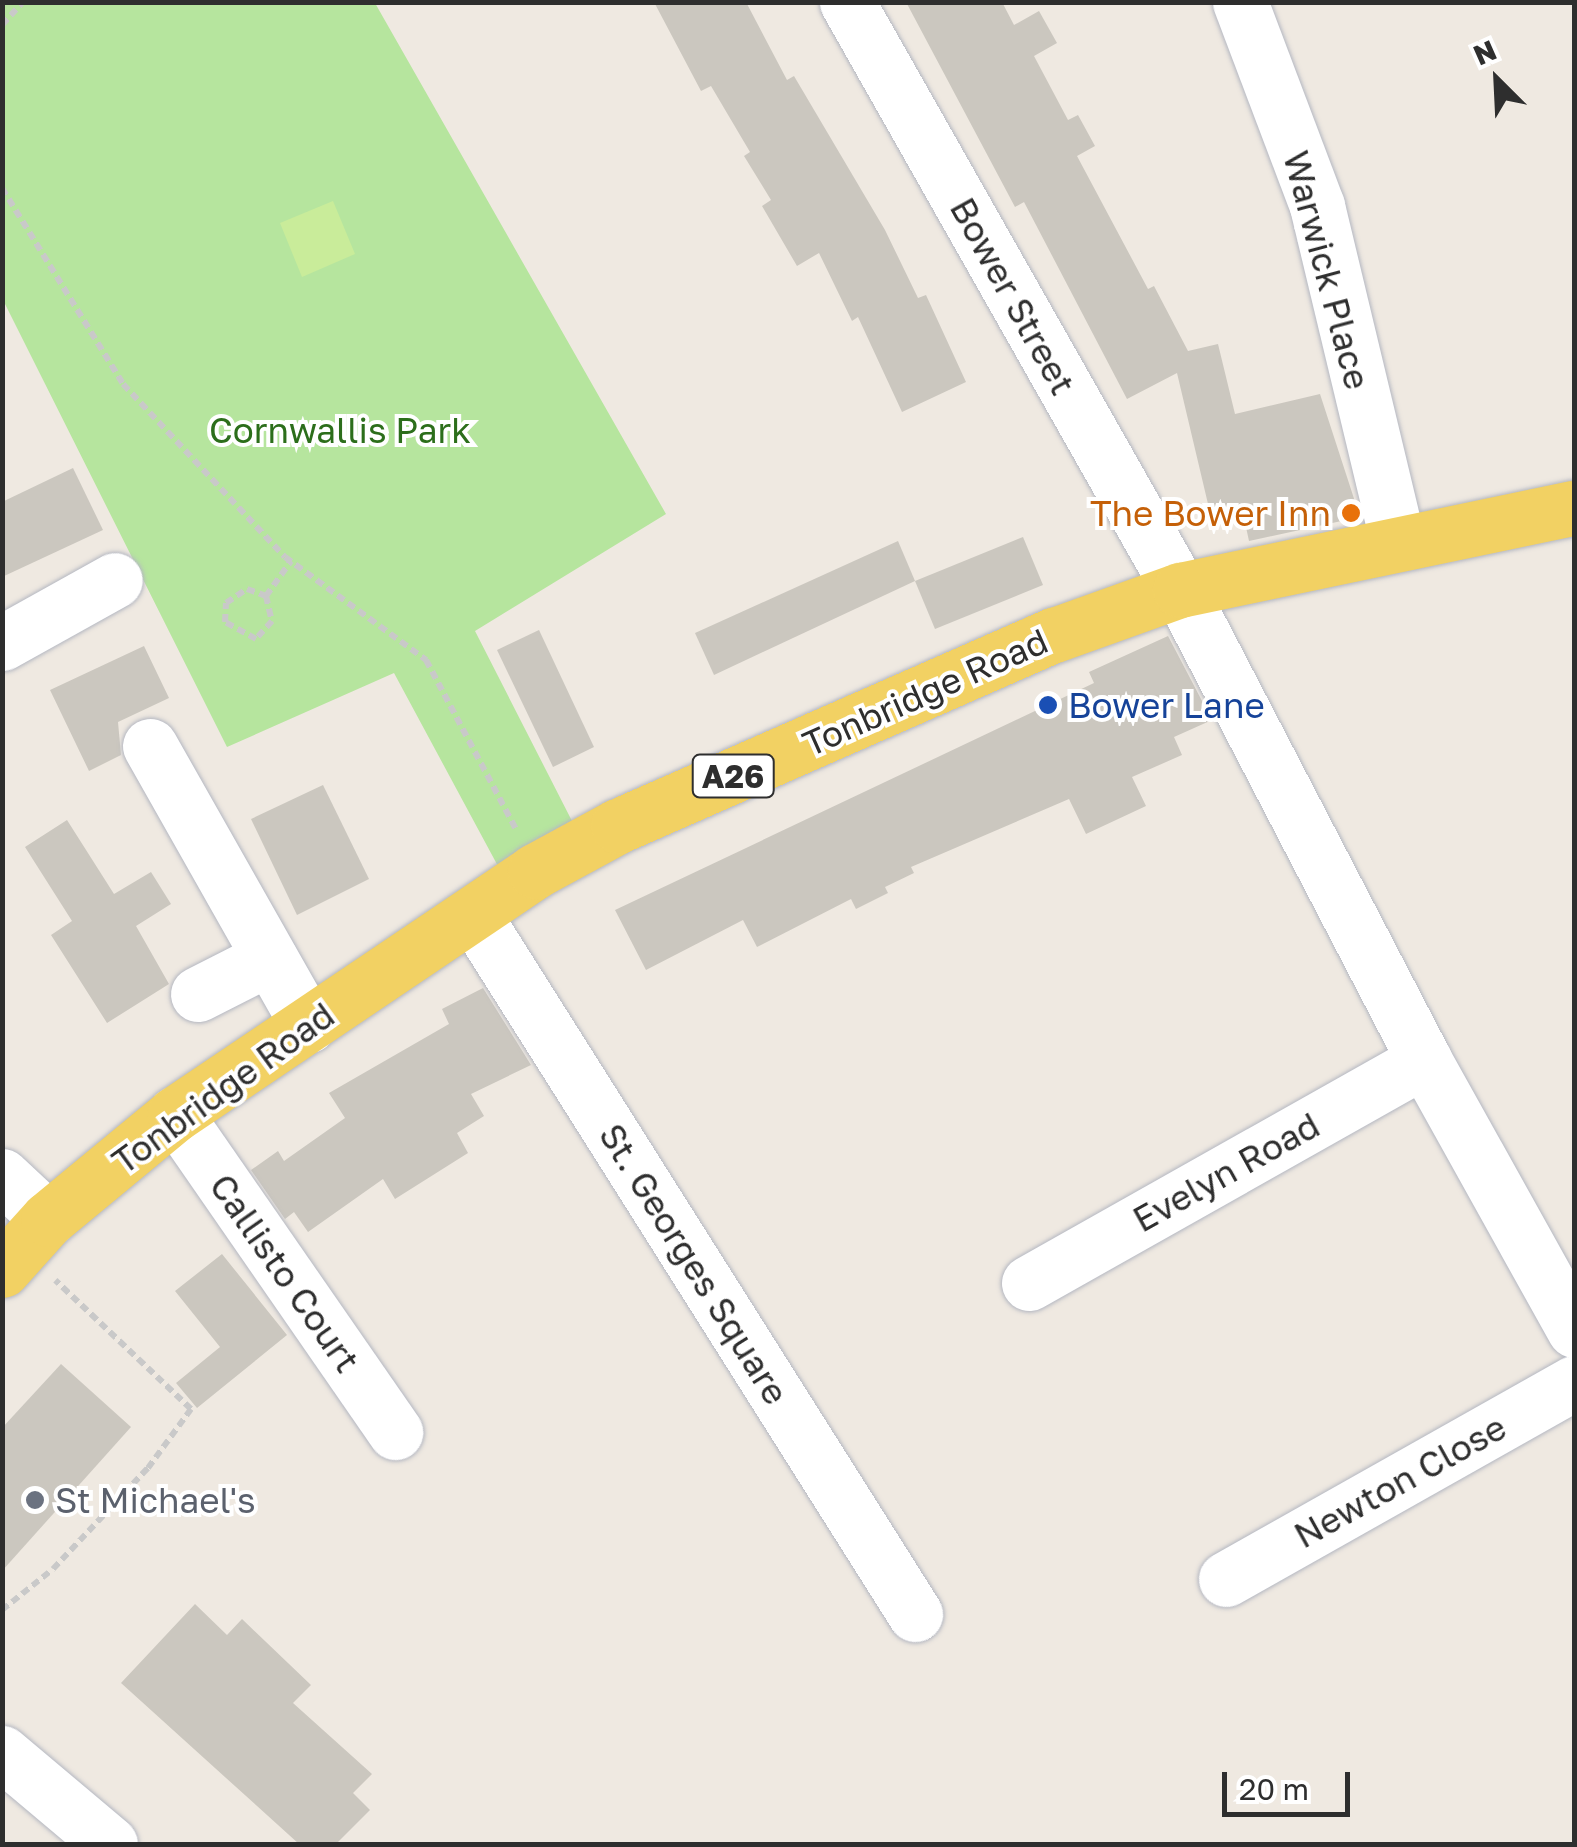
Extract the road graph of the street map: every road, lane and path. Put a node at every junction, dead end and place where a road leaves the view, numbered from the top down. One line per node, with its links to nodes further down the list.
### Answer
1 (23, 2): 4 (path)
2 (847, 2): 10 (street, Bower Street)
3 (1240, 2): 7 (street, Warwick Place)
4 (2, 25)
5 (2, 188): 8 (path)
6 (1574, 508): 7 (main road, Tonbridge Road / A26)
7 (1398, 544): 10 (main road, Tonbridge Road / A26)
8 (291, 561): 11 (path); 14 (path)
9 (115, 580): 12 (street)
10 (1180, 590): 14 (main road, Tonbridge Road / A26); 19 (street)
11 (266, 596): 11 (path)
12 (2, 643)
13 (150, 746): 16 (street)
14 (536, 872): 15 (main road, Tonbridge Road / A26)
15 (473, 914): 18 (main road, Tonbridge Road / A26); 29 (street, St. Georges Square)
16 (270, 958): 17 (street); 18 (street)
17 (198, 994)
18 (308, 1025): 20 (main road, Tonbridge Road / A26)
19 (1424, 1060): 23 (street, Evelyn Road); 24 (street)
20 (175, 1114): 22 (main road, Tonbridge Road / A26); 26 (street, Callisto Court)
21 (2, 1176): 22 (street)
22 (24, 1246): 28 (path)
23 (1029, 1284)
24 (1574, 1330)
25 (1574, 1384): 27 (street, Newton Close)
26 (395, 1432)
27 (1226, 1579)
28 (2, 1610)
29 (916, 1614)
30 (2, 1753): 31 (street)
31 (110, 1844)

